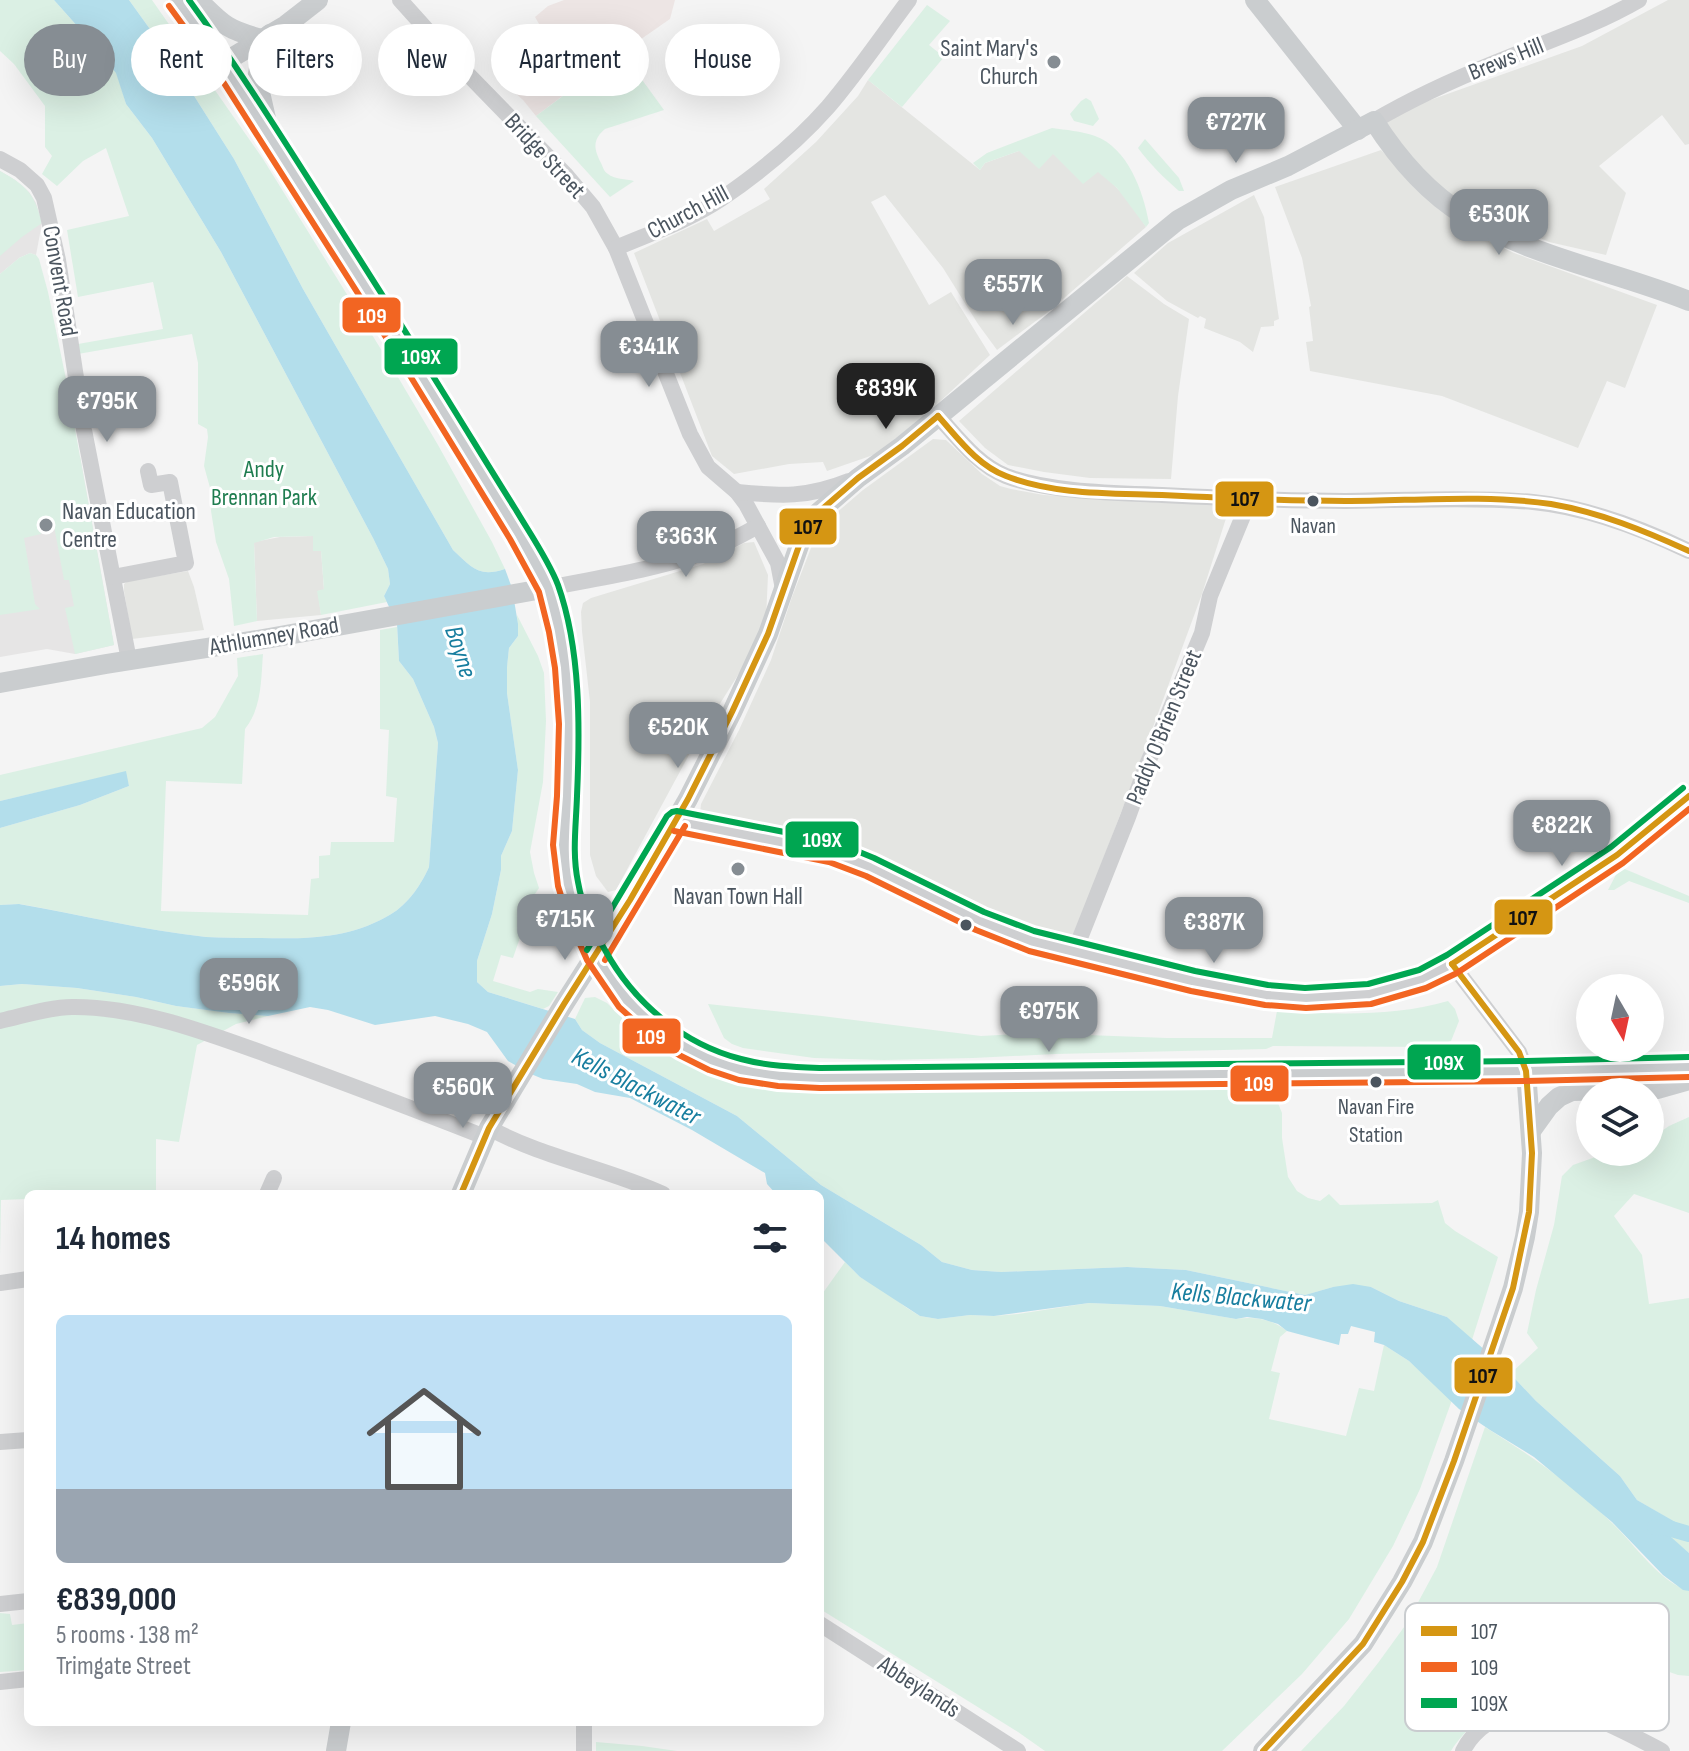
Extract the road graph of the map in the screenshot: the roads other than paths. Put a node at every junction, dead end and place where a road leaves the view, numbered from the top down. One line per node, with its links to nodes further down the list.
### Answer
1 (177, 0): 8 (main road)
2 (198, 0): 10 (main road)
3 (318, 0): 9 (main road)
4 (400, 0): 16 (street, Bridge Street)
5 (909, 0): 16 (street, Church Hill)
6 (1255, 0): 13 (main road)
7 (1639, 0): 13 (street, Brews Hill)
8 (195, 24)
9 (287, 24)
10 (248, 35)
11 (232, 77): 14 (main road)
12 (262, 96): 14 (main road)
13 (1366, 126): 17 (main road); 18 (main road)
14 (269, 135): 26 (main road)
15 (0, 159): 25 (street, Convent Road)
16 (616, 248): 21 (street, Bridge Street)
17 (1689, 301)
18 (938, 416): 20 (main road); 22 (street)
19 (148, 471): 25 (street)
20 (858, 478): 21 (street); 27 (main road)
21 (737, 492): 23 (street, Bridge Street)
22 (1246, 499): 24 (street); 32 (street, Paddy O'Brien Street)
23 (758, 526): 26 (street); 27 (street, Bridge Street)
24 (1689, 551)
25 (113, 577): 28 (street, Convent Road)
26 (548, 588): 28 (main road, Athlumney Road); 33 (main road)
27 (783, 589): 31 (main road)
28 (129, 660): 29 (main road, Athlumney Road)
29 (0, 683)
30 (1689, 796): 34 (street)
31 (676, 821): 32 (street); 33 (main road)
32 (1074, 953): 34 (street)
33 (596, 955): 37 (main road); 40 (main road)
34 (1452, 964): 37 (street)
35 (0, 1021): 40 (street)
36 (1689, 1067): 37 (main road)
37 (1526, 1071): 39 (main road)
38 (1689, 1080): 39 (main road)
39 (1531, 1131): 61 (main road)
40 (487, 1132): 43 (main road); 44 (street)
41 (274, 1178): 42 (street)
42 (269, 1190)
43 (463, 1190)
44 (653, 1190)
45 (24, 1280): 46 (street)
46 (0, 1283)
47 (24, 1440): 48 (street)
48 (0, 1442)
49 (24, 1601): 50 (street)
50 (0, 1604)
51 (824, 1627): 58 (street, Abbeylands)
52 (24, 1679): 53 (street)
53 (0, 1682)
54 (340, 1726): 59 (main road)
55 (584, 1726): 60 (street)
56 (1477, 1731): 62 (street)
57 (1622, 1731): 63 (street)
58 (1015, 1750)
59 (336, 1751)
60 (584, 1751)
61 (1263, 1751)
62 (1463, 1751)
63 (1662, 1751)

